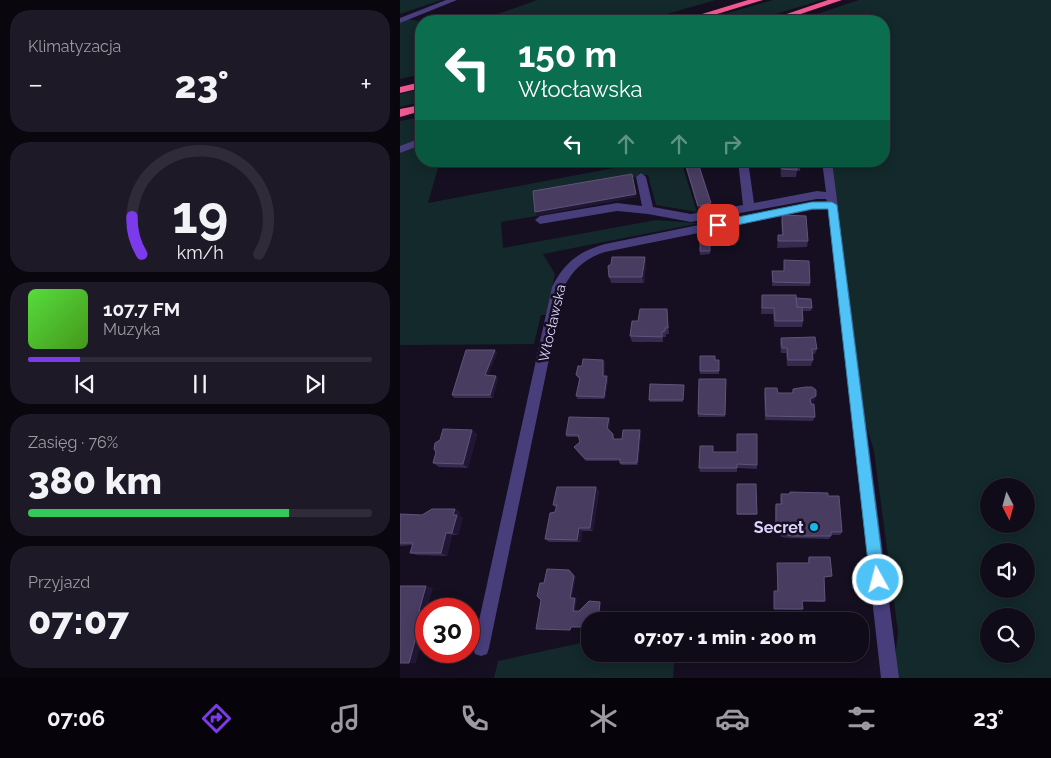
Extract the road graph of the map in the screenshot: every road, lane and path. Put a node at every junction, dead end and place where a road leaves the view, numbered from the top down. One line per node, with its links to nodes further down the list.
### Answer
1 (452, 0): 6 (street)
2 (758, 0): 4 (highway)
3 (837, 0): 5 (highway)
4 (705, 15)
5 (790, 15)
6 (400, 20)
7 (415, 86): 8 (highway)
8 (400, 90)
9 (415, 109): 10 (highway)
10 (400, 113)
11 (415, 144): 12 (street)
12 (400, 150)
13 (744, 167): 17 (street)
14 (828, 167): 16 (street)
15 (641, 177): 18 (street)
16 (832, 200): 17 (street); 20 (street, Włocławska); 21 (street)
17 (749, 208): 18 (street)
18 (648, 210): 19 (street)
19 (540, 220)
20 (481, 648)
21 (890, 678)

